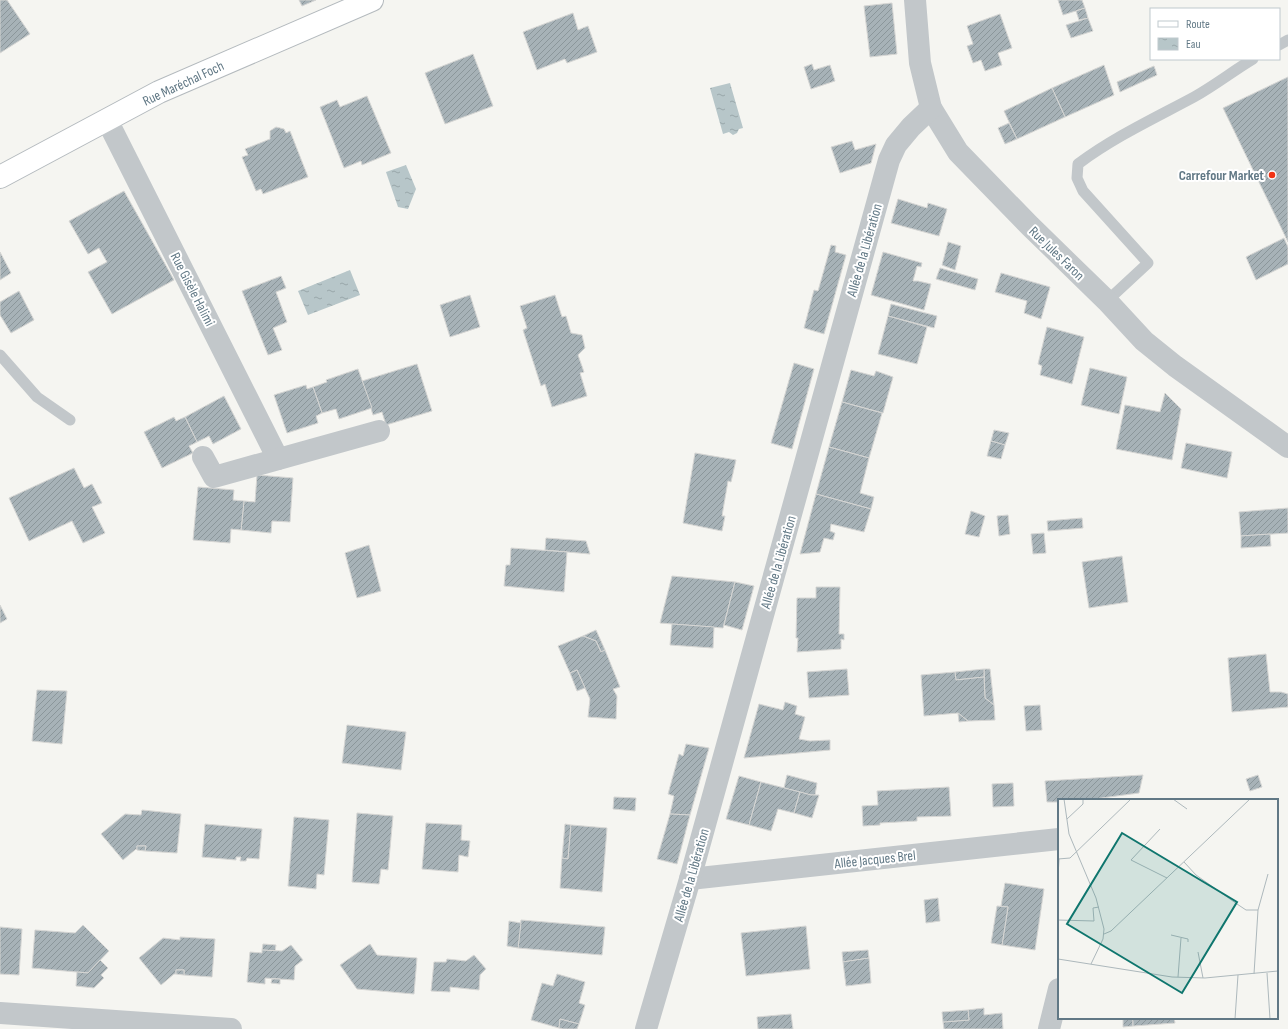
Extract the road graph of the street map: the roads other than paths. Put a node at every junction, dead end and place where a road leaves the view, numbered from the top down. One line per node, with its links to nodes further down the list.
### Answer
1 (372, 0): 5 (main road, Rue Maréchal Foch)
2 (915, 0): 4 (street, Rue Jules Faron)
3 (1251, 60): 7 (lane)
4 (931, 108): 7 (street, Rue Jules Faron); 15 (street, Allée de la Libération)
5 (107, 120): 6 (main road, Rue Maréchal Foch); 13 (street, Rue Gisèle Halimi)
6 (0, 177)
7 (1106, 301): 11 (street, Rue Jules Faron)
8 (0, 355): 9 (lane)
9 (70, 420)
10 (379, 430): 13 (street)
11 (1288, 447)
12 (203, 457): 13 (street)
13 (278, 459)
14 (1058, 839): 15 (street, Allée Jacques Brel)
15 (690, 879): 19 (street, Allée de la Libération)
16 (1058, 993): 20 (street)
17 (0, 1013): 18 (street)
18 (231, 1029)
19 (646, 1029)
20 (1049, 1029)

